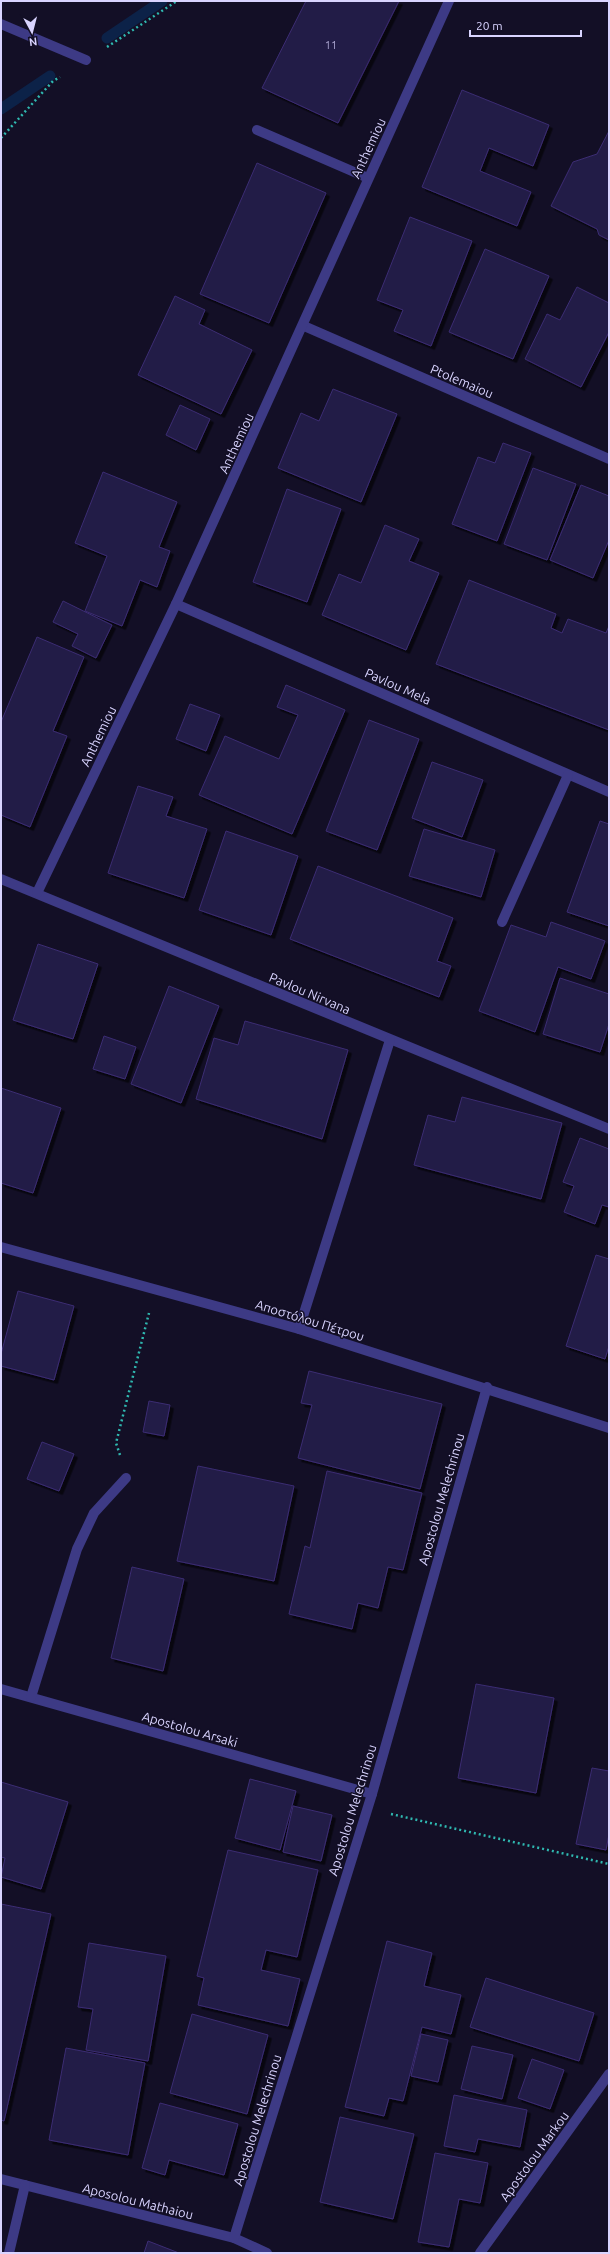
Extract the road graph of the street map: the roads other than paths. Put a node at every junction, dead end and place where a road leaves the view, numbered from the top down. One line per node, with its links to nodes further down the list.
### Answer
1 (449, 1): 5 (street, Anthemiou)
2 (1, 24): 3 (street)
3 (86, 60)
4 (257, 130): 5 (street)
5 (368, 178): 6 (street, Anthemiou)
6 (304, 326): 7 (street, Ptolemaiou); 8 (street, Anthemiou)
7 (609, 459)
8 (176, 604): 9 (street, Pavlou Mela); 12 (street, Anthemiou)
9 (568, 775): 10 (street, Pavlou Mela); 13 (street)
10 (609, 792)
11 (1, 879): 12 (street, Pavlou Nirvana)
12 (37, 893): 14 (street, Pavlou Nirvana)
13 (502, 922)
14 (390, 1040): 15 (street, Pavlou Nirvana); 17 (street)
15 (609, 1129)
16 (1, 1246): 17 (street, Αποστόλου Πέτρου)
17 (299, 1329): 18 (street, Αποστόλου Πέτρου)
18 (486, 1387): 19 (street, Αποστόλου Πέτρου); 23 (street, Apostolou Melechrinou)
19 (609, 1428)
20 (126, 1478): 22 (street)
21 (1, 1689): 22 (street, Apostolou Arsaki)
22 (31, 1698): 23 (street, Apostolou Arsaki)
23 (372, 1794): 27 (street, Apostolou Melechrinou)
24 (609, 2074): 30 (street, Apostolou Markou)
25 (1, 2179): 26 (street, Aposolou Mathaiou)
26 (25, 2185): 27 (street, Aposolou Mathaiou); 28 (street)
27 (234, 2238): 29 (street, Aposolou Mathaiou)
28 (9, 2253)
29 (267, 2253)
30 (480, 2253)

